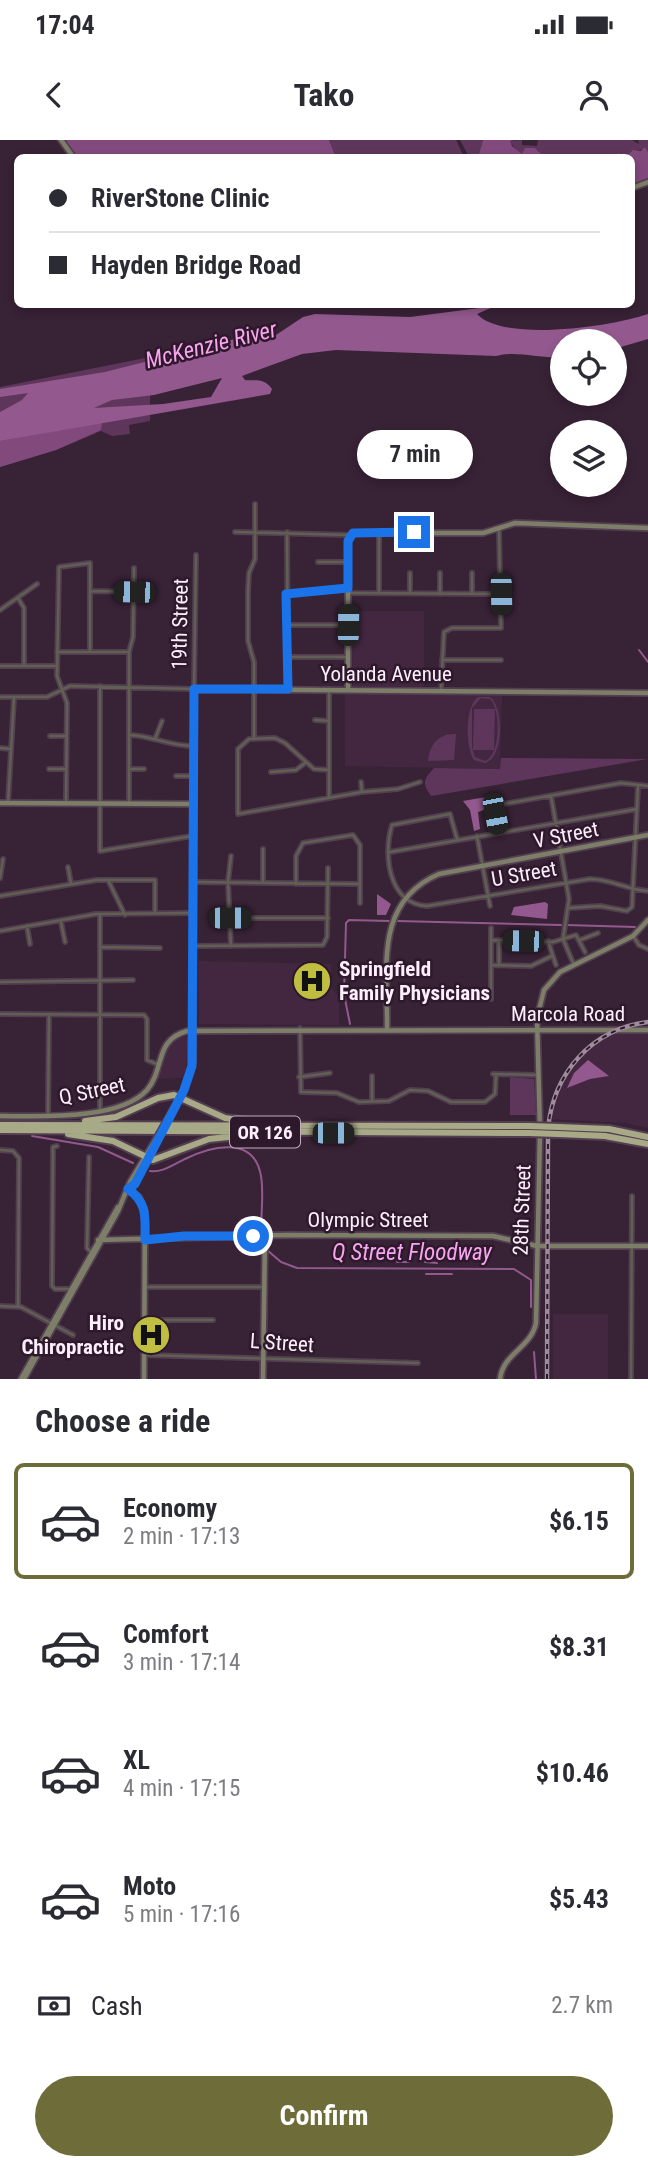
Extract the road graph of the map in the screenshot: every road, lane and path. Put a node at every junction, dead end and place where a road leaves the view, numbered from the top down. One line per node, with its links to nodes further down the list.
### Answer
1 (255, 504): 5 (street)
2 (499, 528): 3 (street); 7 (street); 28 (street)
3 (648, 528)
4 (235, 532): 5 (street)
5 (255, 532): 6 (street); 18 (street)
6 (287, 532): 8 (street); 25 (street)
7 (379, 533): 8 (street); 24 (street)
8 (350, 535): 11 (street)
9 (196, 555): 48 (street, 19th Street)
10 (318, 562): 11 (street)
11 (348, 562): 20 (street)
12 (134, 568): 21 (street)
13 (410, 573): 23 (street)
14 (440, 573): 26 (street)
15 (472, 573): 27 (street)
16 (37, 584): 29 (street)
17 (90, 591): 21 (street); 35 (street); 36 (street)
18 (248, 591): 19 (street); 31 (street)
19 (254, 591)
20 (348, 591): 24 (street); 25 (street); 34 (street)
21 (134, 592): 22 (street); 37 (street)
22 (146, 592)
23 (410, 592): 24 (street); 26 (street)
24 (379, 593)
25 (286, 594): 33 (street)
26 (440, 594): 27 (street)
27 (472, 594): 28 (street)
28 (501, 594): 40 (street)
29 (18, 598): 30 (street); 43 (street)
30 (0, 610)
31 (248, 623): 32 (street); 49 (street)
32 (254, 623)
33 (289, 625): 34 (street); 38 (street)
34 (348, 625): 39 (street)
35 (57, 652): 36 (street); 44 (street)
36 (90, 652): 37 (street)
37 (130, 652): 46 (street)
38 (288, 657): 39 (street); 50 (street)
39 (348, 657): 52 (street)
40 (442, 660): 41 (street); 53 (street)
41 (501, 660)
42 (0, 666): 43 (street)
43 (24, 666): 44 (street)
44 (57, 666): 47 (street)
45 (100, 686): 46 (street, Yolanda Avenue); 47 (street, Yolanda Avenue); 87 (street)
46 (130, 686): 48 (street, Yolanda Avenue); 62 (street)
47 (61, 688): 56 (street, Yolanda Avenue); 61 (street)
48 (194, 689): 49 (street, Yolanda Avenue); 65 (street, 19th Street)
49 (254, 689): 50 (street, Yolanda Avenue); 63 (street)
50 (288, 689): 51 (street, Yolanda Avenue)
51 (329, 689): 52 (street, Yolanda Avenue); 58 (street)
52 (348, 689): 53 (street, Yolanda Avenue)
53 (441, 690): 54 (street, Yolanda Avenue)
54 (648, 693)
55 (0, 697): 56 (street, Yolanda Avenue)
56 (14, 697): 67 (street)
57 (315, 720): 58 (street)
58 (329, 720): 73 (street)
59 (162, 721): 64 (street)
60 (50, 736): 61 (street)
61 (66, 736): 70 (street)
62 (130, 736): 64 (street); 71 (street)
63 (254, 738): 68 (street); 83 (street)
64 (155, 739): 65 (street)
65 (194, 746): 76 (street, 19th Street)
66 (0, 748): 67 (street)
67 (10, 749): 85 (street)
68 (305, 763): 73 (street); 74 (street)
69 (49, 769): 70 (street)
70 (66, 769): 86 (street)
71 (129, 769): 72 (street); 88 (street)
72 (144, 769)
73 (329, 770): 83 (street)
74 (271, 772)
75 (176, 776): 76 (street)
76 (194, 776): 89 (street, 19th Street)
77 (361, 782): 81 (street)
78 (420, 782): 81 (street)
79 (638, 786): 80 (street); 82 (street); 90 (street)
80 (648, 786)
81 (362, 792): 83 (street)
82 (551, 796): 91 (street); 92 (street)
83 (329, 798)
84 (0, 803): 85 (street)
85 (8, 803): 86 (street)
86 (66, 803): 87 (street)
87 (99, 804): 88 (street); 94 (street)
88 (129, 804): 89 (street)
89 (194, 804): 94 (street, 19th Street)
90 (637, 809): 91 (street); 96 (street)
91 (556, 822): 92 (street); 100 (street)
92 (499, 832): 95 (street)
93 (648, 835): 96 (street, V Street)
94 (194, 836): 108 (street, 19th Street)
95 (477, 836): 97 (street); 104 (street)
96 (638, 836): 100 (street, V Street); 116 (street)
97 (457, 839): 99 (street); 99 (street)
98 (262, 849): 110 (street)
99 (390, 852): 120 (street)
100 (562, 853): 104 (street, V Street); 111 (street)
101 (231, 856): 109 (street)
102 (3, 859): 106 (street)
103 (68, 867): 112 (street)
104 (482, 867): 119 (street); 120 (street, V Street)
105 (328, 868): 114 (street)
106 (0, 878)
107 (108, 880): 112 (street); 126 (street); 127 (street)
108 (193, 882): 109 (street); 124 (street, 19th Street)
109 (228, 882): 110 (street); 128 (street)
110 (262, 883): 113 (street)
111 (566, 883): 116 (street, U Street); 119 (street, U Street); 123 (street)
112 (71, 884): 118 (street)
113 (296, 884): 114 (street); 115 (street)
114 (328, 884): 115 (street); 129 (street)
115 (360, 884): 121 (street)
116 (634, 890): 117 (street, U Street); 123 (street)
117 (648, 891)
118 (0, 896)
119 (488, 896): 120 (street, U Street); 122 (street)
120 (405, 897): 163 (street, V Street)
121 (360, 903)
122 (490, 906)
123 (569, 908): 137 (street)
124 (193, 913): 126 (street); 144 (street, 19th Street)
125 (100, 914): 127 (street); 130 (street); 146 (street)
126 (155, 914): 127 (street)
127 (125, 915)
128 (230, 918): 129 (street); 145 (street)
129 (328, 918): 145 (street)
130 (61, 920): 132 (street); 141 (street)
131 (648, 920): 136 (street)
132 (27, 926): 134 (street); 143 (street)
133 (491, 928): 138 (street)
134 (0, 931)
135 (598, 933): 140 (street)
136 (633, 936): 148 (street); 154 (street, 28th Street)
137 (563, 939): 140 (street); 142 (street); 154 (street)
138 (491, 940): 139 (street); 151 (street)
139 (499, 940): 142 (street); 152 (street)
140 (580, 940): 149 (street)
141 (65, 942)
142 (548, 942): 150 (street)
143 (30, 944)
144 (193, 946): 145 (street); 164 (street, 19th Street)
145 (231, 946)
146 (100, 947): 147 (street); 155 (street)
147 (160, 948)
148 (648, 949)
149 (585, 952)
150 (552, 956): 152 (street); 153 (street)
151 (491, 965): 152 (street); 158 (street)
152 (499, 965)
153 (556, 965)
154 (574, 965): 165 (street, 28th Street)
155 (100, 980): 156 (street); 157 (street); 161 (street)
156 (132, 980)
157 (0, 982)
158 (491, 999)
159 (0, 1014): 160 (street)
160 (49, 1014): 161 (street); 176 (street)
161 (100, 1015): 167 (street); 174 (street)
162 (300, 1028): 163 (street, Marcola Road); 164 (street, Marcola Road); 171 (street)
163 (389, 1029): 165 (street, Marcola Road)
164 (194, 1030): 167 (street, Q Street); 172 (street, 19th Street)
165 (537, 1030): 166 (street, Marcola Road); 169 (street, 28th Street)
166 (648, 1030)
167 (157, 1064): 174 (street, Q Street)
168 (330, 1073): 171 (street)
169 (537, 1075): 173 (street); 195 (street, 28th Street)
170 (372, 1076): 173 (street)
171 (299, 1077): 173 (street)
172 (180, 1096): 177 (highway); 179 (highway); 188 (street, 19th Street, bridge)
173 (372, 1102)
174 (100, 1110): 176 (street, Q Street)
175 (0, 1116): 176 (street, Q Street)
176 (48, 1116)
177 (293, 1125): 179 (highway, OR 126); 180 (highway, OR 126)
178 (0, 1128): 179 (highway, OR 126)
179 (48, 1128): 182 (highway, OR 126); 188 (highway)
180 (529, 1130): 181 (highway, OR 126, bridge); 182 (highway, OR 126)
181 (559, 1130): 183 (highway, OR 126); 184 (highway, OR 126)
182 (313, 1133): 188 (highway)
183 (648, 1137)
184 (648, 1144)
185 (57, 1146): 201 (street)
186 (0, 1150): 203 (street)
187 (89, 1157): 192 (street)
188 (146, 1157): 189 (street, 19th Street)
189 (129, 1188): 193 (street, 19th Street); 194 (street)
190 (632, 1196): 196 (street)
191 (265, 1236): 194 (street, Olympic Street); 195 (street, Olympic Street); 200 (street)
192 (87, 1240): 193 (street, Olympic Street); 198 (street)
193 (100, 1240): 194 (street, Olympic Street); 198 (street); 201 (street)
194 (145, 1240): 199 (street)
195 (537, 1246): 196 (street, Olympic Street); 214 (street, 28th Street)
196 (632, 1246): 197 (street, Olympic Street); 215 (street)
197 (648, 1246)
198 (91, 1252): 201 (street)
199 (145, 1287): 200 (street); 204 (street)
200 (264, 1287): 209 (street)
201 (73, 1289): 206 (street)
202 (0, 1306): 203 (street)
203 (18, 1307): 206 (street)
204 (144, 1320): 205 (street); 208 (street)
205 (213, 1320)
206 (52, 1325): 207 (street); 211 (street)
207 (73, 1335)
208 (144, 1355): 209 (street, L Street); 212 (street)
209 (263, 1356): 210 (street, L Street); 213 (street)
210 (418, 1363)
211 (22, 1379)
212 (144, 1379)
213 (263, 1379)
214 (500, 1379)
215 (631, 1379)

